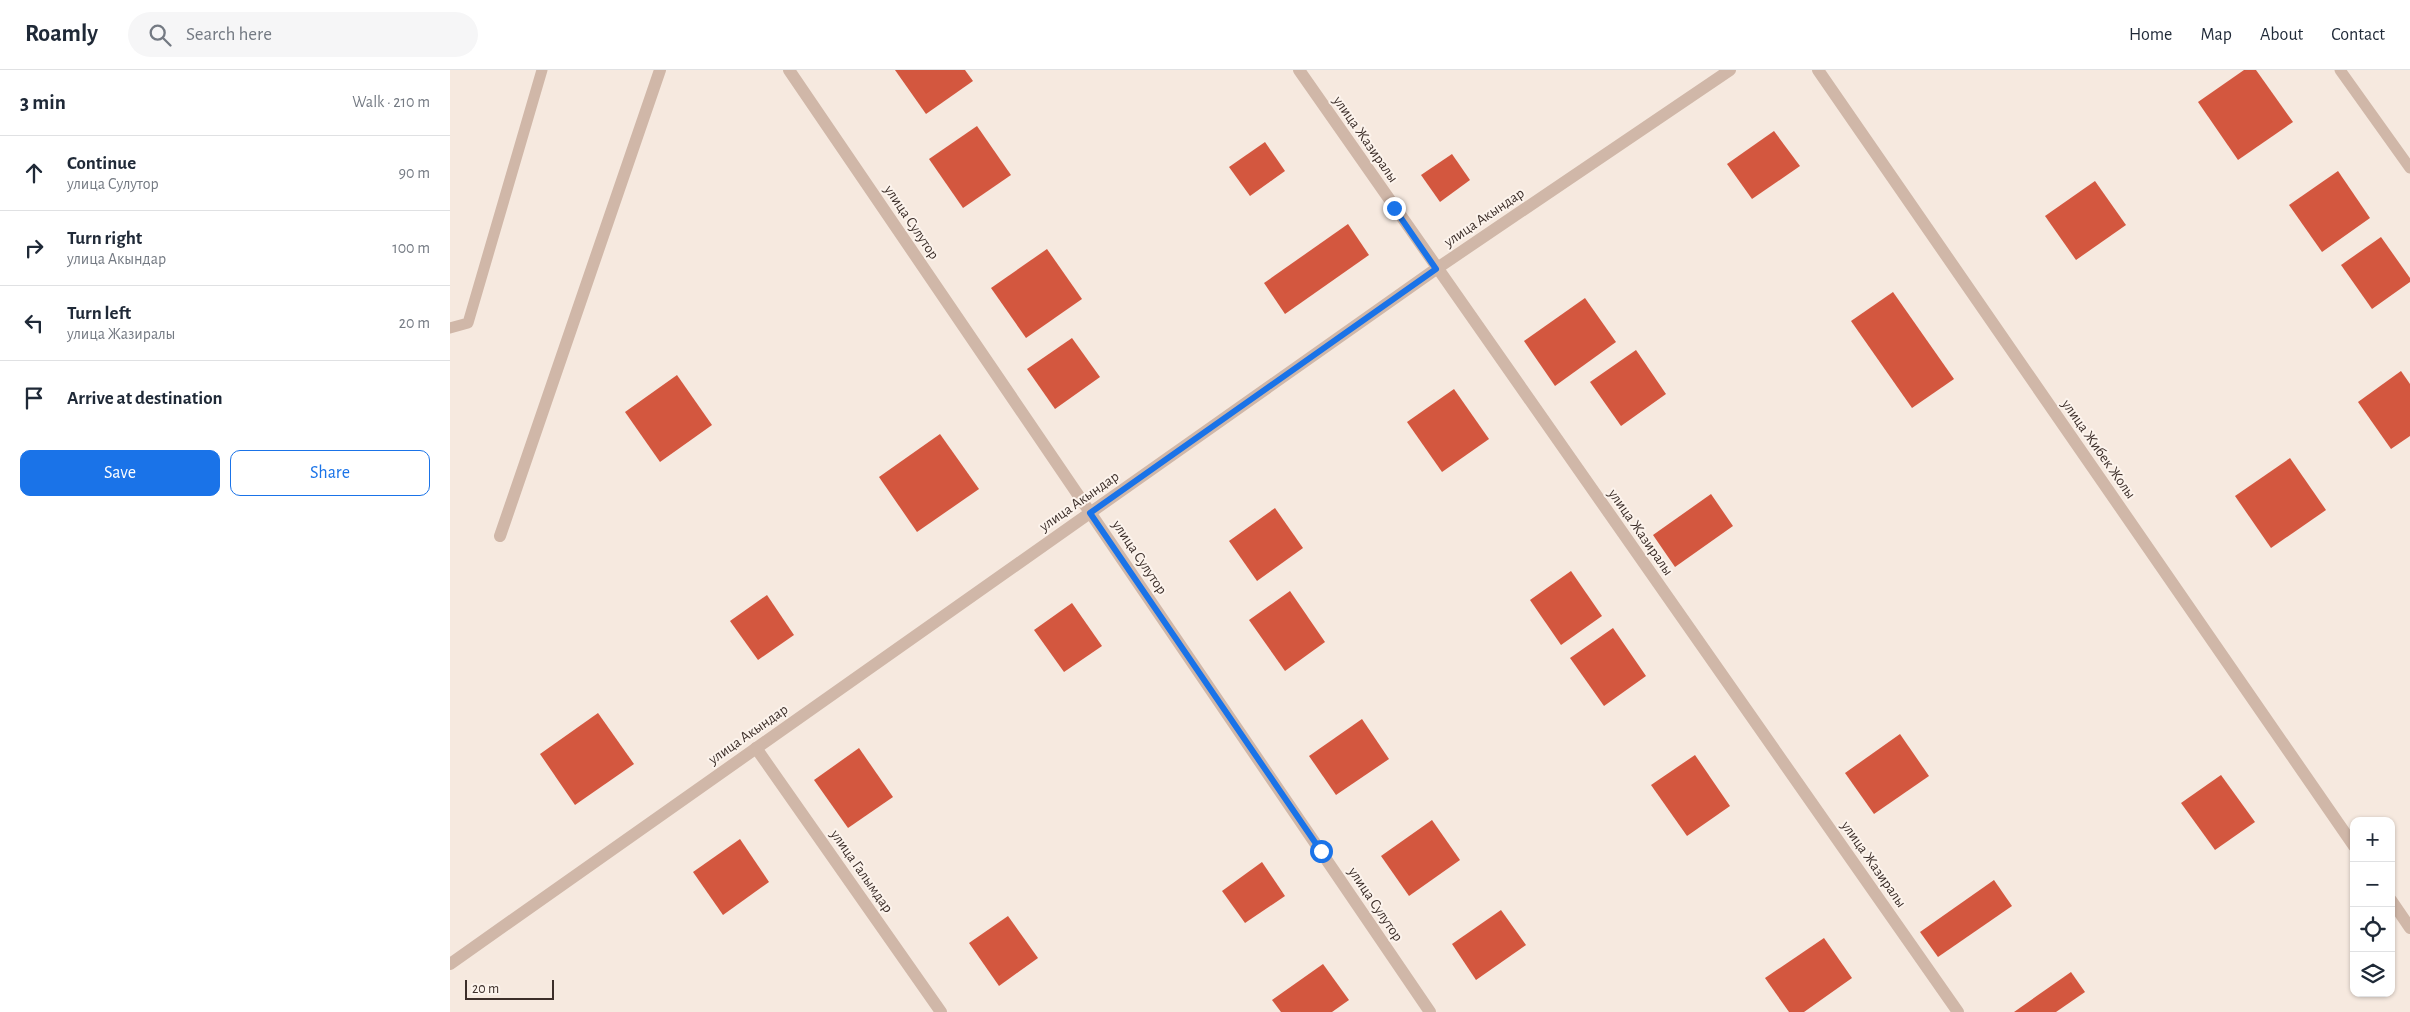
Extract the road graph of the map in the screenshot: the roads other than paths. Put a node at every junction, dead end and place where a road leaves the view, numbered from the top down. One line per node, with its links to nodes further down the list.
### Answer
1 (542, 70): 10 (lane)
2 (660, 70): 12 (street)
3 (788, 70): 11 (street, улица Сулутор)
4 (1299, 70): 9 (street, улица Жазиралы)
5 (1730, 70): 9 (street, улица Акындар)
6 (1818, 70): 14 (street, улица Жибек Жолы)
7 (2340, 70): 8 (lane)
8 (2410, 168)
9 (1436, 269): 11 (street, улица Акындар); 20 (street, улица Жазиралы)
10 (450, 328)
11 (1090, 513): 13 (street, улица Акындар); 19 (street, улица Сулутор)
12 (500, 536)
13 (756, 748): 17 (street, улица Акындар); 18 (street, улица Галымдар)
14 (2350, 840)
15 (2395, 906): 16 (street)
16 (2410, 928)
17 (450, 964)
18 (941, 1012)
19 (1430, 1012)
20 (1958, 1012)

